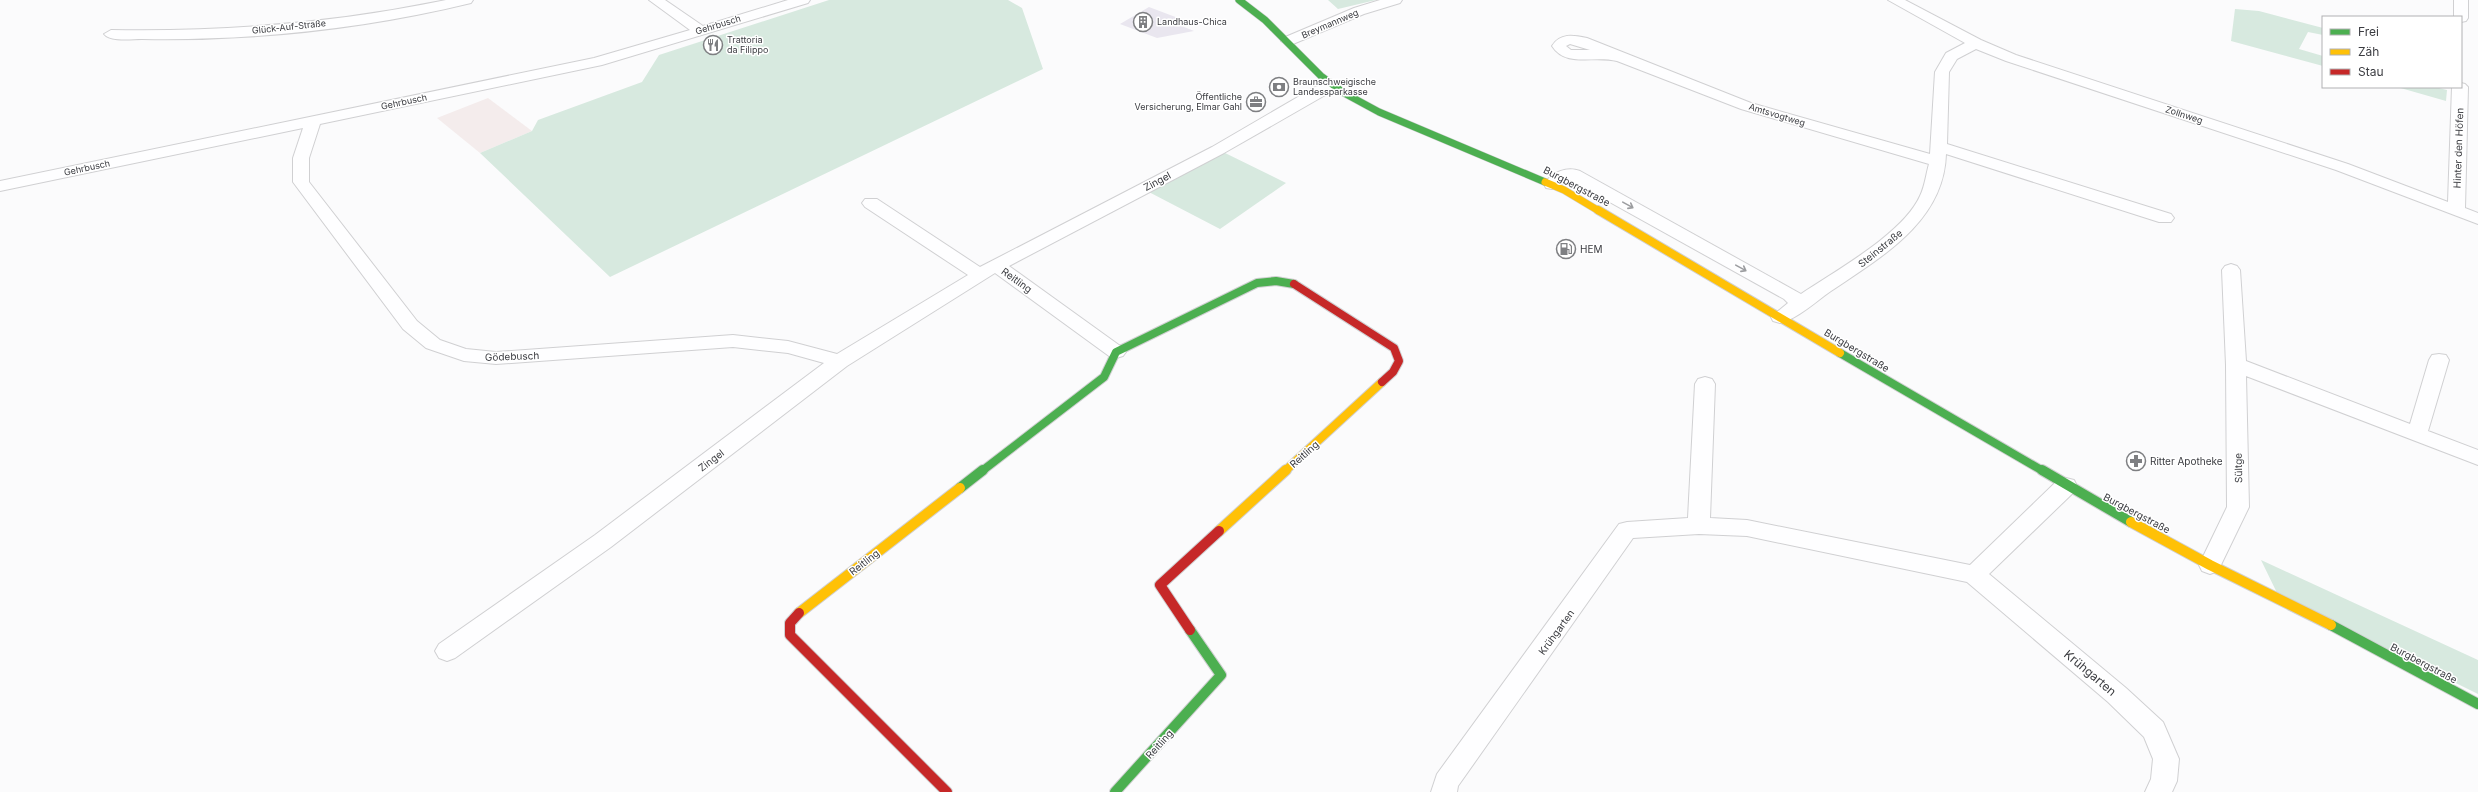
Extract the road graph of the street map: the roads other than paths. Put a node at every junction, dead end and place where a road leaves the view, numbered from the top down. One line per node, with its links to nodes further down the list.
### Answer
1 (466, 0): 10 (street, Glück-Auf-Straße)
2 (656, 0): 9 (street)
3 (803, 0): 9 (street, Gehrbusch)
4 (1239, 0): 11 (street, Burgbergstraße)
5 (1395, 0): 11 (street, Breymannweg)
6 (1895, 0): 12 (street, Zollnweg)
7 (2461, 0): 8 (street)
8 (2461, 16)
9 (701, 31): 16 (street, Gehrbusch)
10 (111, 34)
11 (1288, 41): 14 (street, Burgbergstraße)
12 (1976, 43): 17 (street, Steinstraße); 21 (street, Zollnweg)
13 (1619, 57): 17 (street, Amtsvogtweg)
14 (1333, 86): 18 (street, Burgbergstraße); 24 (street, Zingel)
15 (2460, 88): 21 (street, Hinter den Höfen)
16 (314, 120): 19 (street, Gehrbusch); 30 (street, Gödebusch)
17 (1939, 154): 22 (street); 26 (street, Steinstraße)
18 (1552, 184): 26 (street, one-way to 26); 27 (street, Burgbergstraße)
19 (0, 186)
20 (871, 203): 24 (street)
21 (2456, 210): 23 (street, Zollnweg)
22 (2165, 218)
23 (2478, 219)
24 (988, 269): 28 (street, Reitling); 30 (street, Zingel)
25 (2231, 270): 31 (street, Sültge)
26 (1801, 305): 27 (street, Steinstraße)
27 (1780, 317): 35 (street, Burgbergstraße)
28 (1116, 352): 41 (street, Reitling); 42 (street, Reitling)
29 (2439, 360): 33 (street)
30 (840, 361): 39 (street, Zingel)
31 (2236, 365): 33 (street); 37 (street, Sültge)
32 (1705, 384): 36 (street)
33 (2417, 434): 34 (street)
34 (2478, 458)
35 (2066, 486): 37 (street, Burgbergstraße); 38 (street)
36 (1699, 526): 38 (street, Krühgarten); 43 (street, Krühgarten)
37 (2210, 565): 40 (street, Burgbergstraße)
38 (1974, 575): 44 (street, Krühgarten)
39 (447, 651)
40 (2478, 704)
41 (947, 792)
42 (1115, 792)
43 (1444, 792)
44 (2158, 792)

